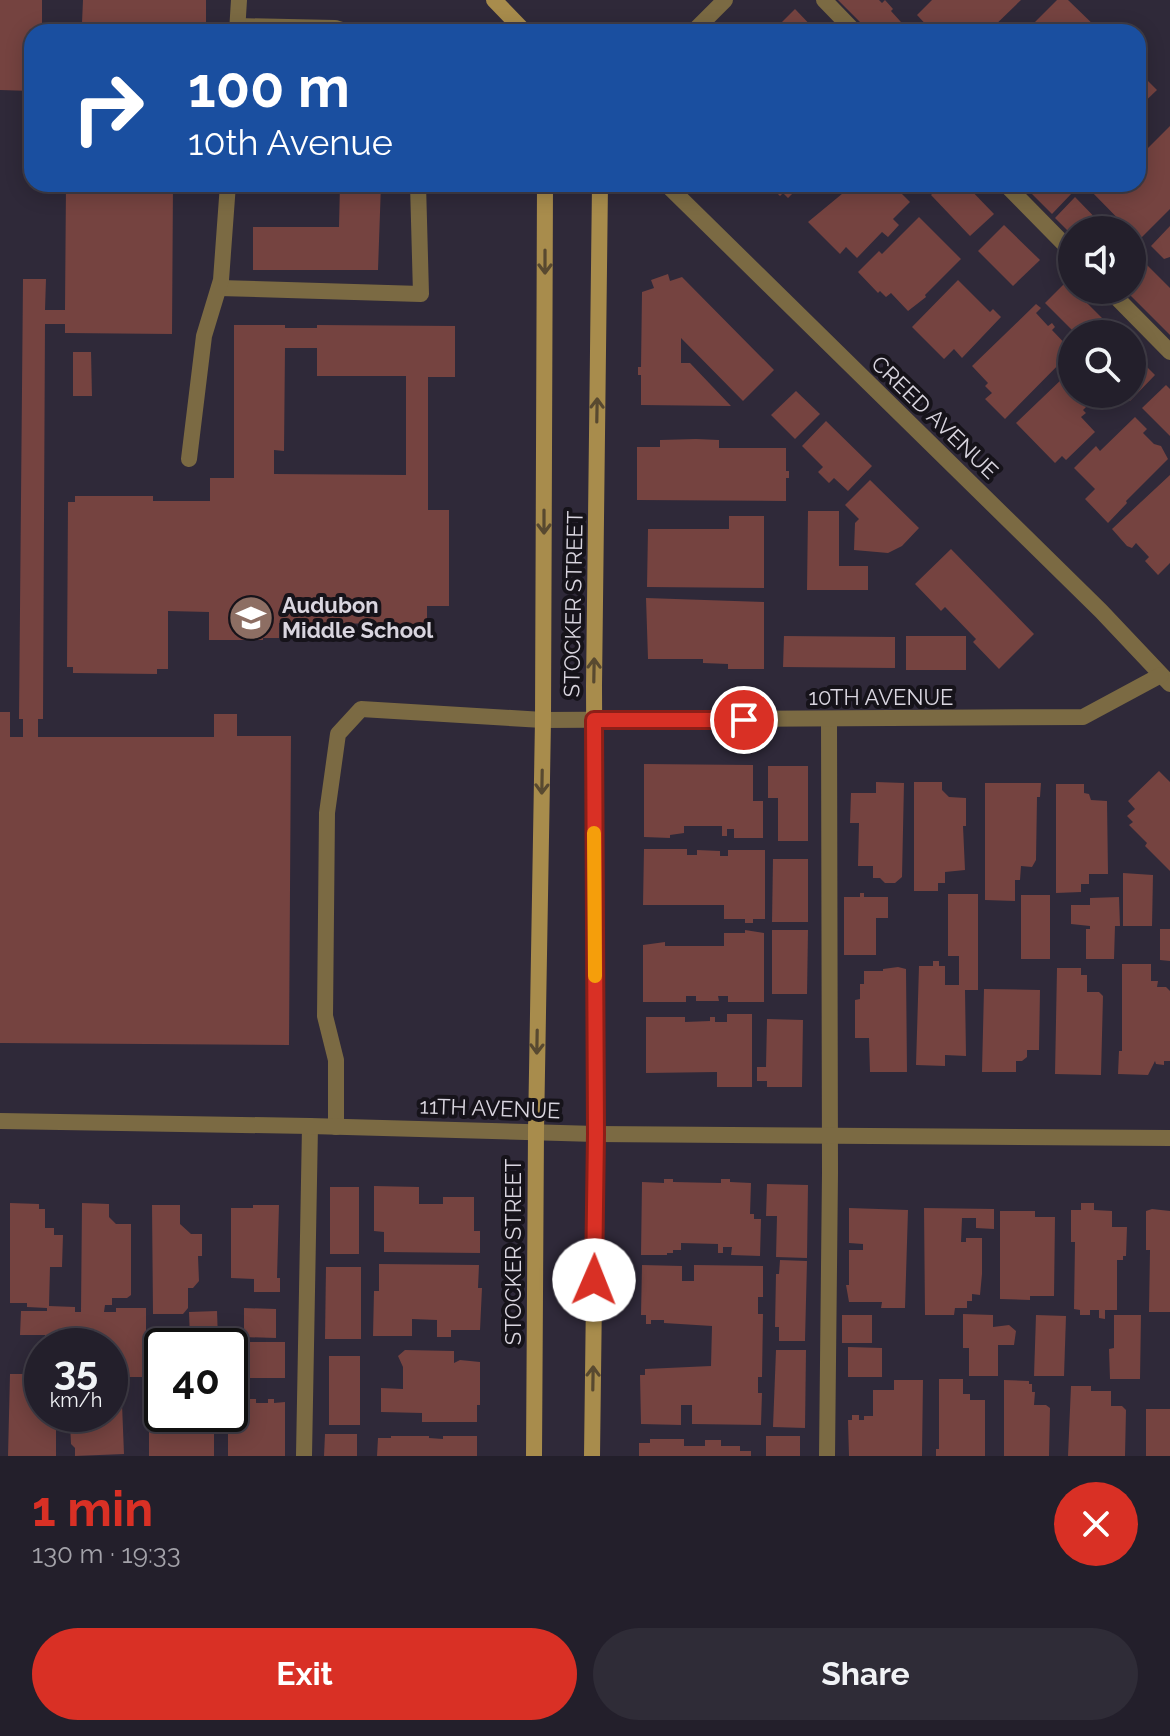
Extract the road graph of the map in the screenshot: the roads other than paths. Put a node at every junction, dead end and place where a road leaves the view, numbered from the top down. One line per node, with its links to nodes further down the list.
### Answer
1 (239, 0): 5 (street)
2 (494, 0): 6 (street)
3 (725, 0): 7 (street)
4 (824, 0): 8 (street)
5 (237, 24)
6 (517, 24)
7 (701, 24)
8 (847, 24)
9 (227, 192): 16 (street)
10 (418, 192): 16 (street)
11 (545, 192): 22 (street, STOCKER STREET, one-way to 22)
12 (600, 192): 23 (street, STOCKER STREET, one-way to 12)
13 (674, 192): 20 (street, CREED AVENUE)
14 (1013, 192): 15 (street)
15 (1058, 238)
16 (219, 288): 19 (street)
17 (1123, 304): 18 (street)
18 (1170, 352)
19 (189, 459)
20 (1165, 680): 21 (street, 10TH AVENUE)
21 (829, 719): 23 (street, 10TH AVENUE); 29 (street)
22 (543, 720): 23 (street, 10TH AVENUE); 26 (street, 10TH AVENUE); 27 (street, STOCKER STREET, one-way to 27)
23 (594, 720): 28 (street, STOCKER STREET)
24 (0, 1121): 25 (street, 11TH AVENUE)
25 (310, 1126): 26 (street, 11TH AVENUE); 31 (street)
26 (336, 1127): 27 (street, 11TH AVENUE)
27 (536, 1131): 28 (street, 11TH AVENUE); 32 (street, STOCKER STREET)
28 (596, 1134): 29 (street, 11TH AVENUE); 33 (street, STOCKER STREET, one-way to 28)
29 (830, 1134): 30 (street, 11TH AVENUE); 34 (street)
30 (1170, 1138)
31 (304, 1456)
32 (534, 1456)
33 (592, 1456)
34 (827, 1456)

